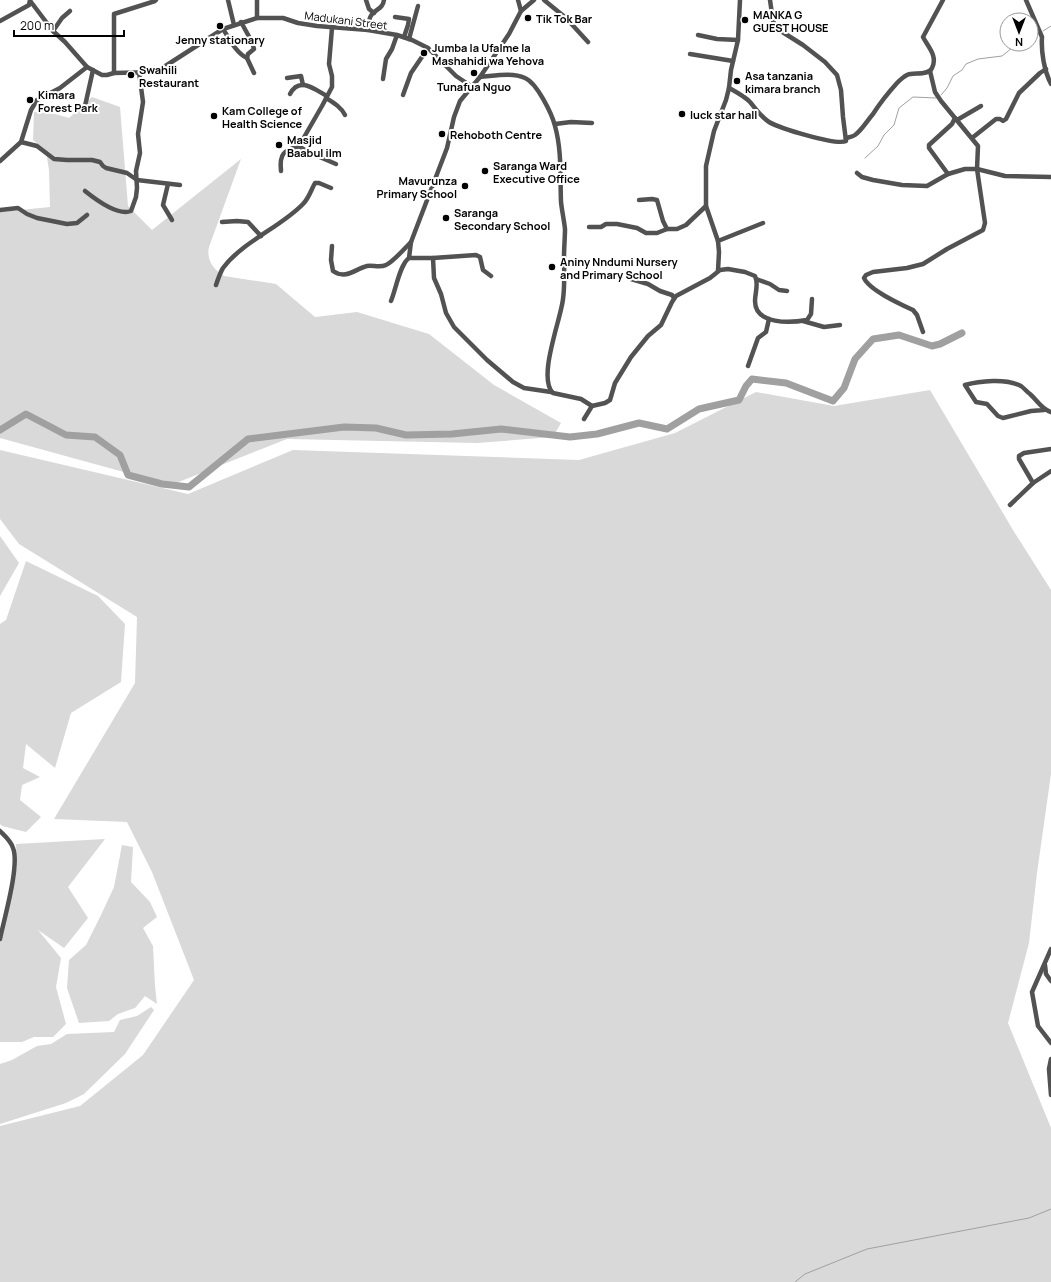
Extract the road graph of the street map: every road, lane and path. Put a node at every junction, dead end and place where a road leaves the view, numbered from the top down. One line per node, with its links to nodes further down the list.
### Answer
1 (156, 0): 43 (street)
2 (228, 0): 22 (street)
3 (257, 0): 19 (street)
4 (366, 0): 17 (street)
5 (384, 0): 17 (street)
6 (518, 0): 16 (street)
7 (534, 0): 16 (street)
8 (544, 0): 32 (street)
9 (740, 0): 31 (street)
10 (770, 0): 61 (street)
11 (943, 0): 41 (street)
12 (1026, 0): 39 (street)
13 (30, 1): 20 (street); 26 (street)
14 (418, 6): 30 (street)
15 (70, 11): 26 (street)
16 (521, 11): 45 (street)
17 (374, 13): 25 (street)
18 (395, 16): 29 (street)
19 (257, 18): 21 (street, Madukani Street); 23 (street, Madukani Street)
20 (0, 21)
21 (241, 22): 22 (street, Madukani Street); 35 (street)
22 (234, 25): 24 (street, Madukani Street)
23 (332, 28): 25 (street, Madukani Street); 54 (street)
24 (223, 29): 35 (street); 42 (street, Madukani Street)
25 (368, 30): 27 (street, Madukani Street)
26 (53, 31): 38 (street)
27 (397, 35): 29 (street, Madukani Street); 47 (street)
28 (698, 35): 31 (street)
29 (404, 37): 30 (street, Madukani Street)
30 (409, 39): 33 (street, Madukani Street)
31 (738, 40): 36 (street)
32 (588, 42)
33 (428, 48): 50 (street, Madukani Street); 53 (street)
34 (690, 54): 36 (street)
35 (247, 58): 44 (street)
36 (732, 61): 51 (street)
37 (1051, 66): 39 (street)
38 (87, 67): 40 (street, Madukani Street); 63 (street)
39 (1046, 68): 48 (street); 62 (street)
40 (93, 70): 43 (street, Madukani Street); 55 (street)
41 (930, 71): 58 (street); 61 (street)
42 (139, 72): 43 (street, Madukani Street); 72 (street)
43 (114, 73)
44 (254, 73)
45 (480, 77): 50 (street); 60 (street)
46 (287, 78): 49 (street)
47 (384, 79)
48 (1051, 84)
49 (303, 85): 52 (street); 54 (street)
50 (471, 86): 88 (street)
51 (729, 88): 61 (street); 78 (street)
52 (290, 94)
53 (403, 95)
54 (327, 97): 57 (street); 64 (street)
55 (85, 106)
56 (981, 106): 58 (street)
57 (345, 115)
58 (956, 119): 62 (street); 70 (street)
59 (592, 123): 60 (street)
60 (555, 124): 106 (street)
61 (846, 138)
62 (972, 138): 67 (street)
63 (21, 142): 65 (street); 72 (street)
64 (299, 146): 66 (street); 68 (street)
65 (0, 161)
66 (336, 164)
67 (977, 169): 70 (street); 71 (street); 104 (street)
68 (281, 171)
69 (857, 173): 70 (street)
70 (948, 174)
71 (1051, 177)
72 (137, 180): 73 (street); 76 (street)
73 (168, 184): 74 (street); 81 (street)
74 (180, 184)
75 (331, 188): 86 (street)
76 (85, 191)
77 (639, 200): 85 (street)
78 (706, 206): 85 (street); 87 (street)
79 (0, 210): 80 (street)
80 (87, 215)
81 (172, 220)
82 (222, 222): 86 (street)
83 (763, 224): 87 (street)
84 (589, 227): 85 (street)
85 (667, 229)
86 (260, 236): 96 (street)
87 (718, 241): 92 (street)
88 (411, 242): 89 (street); 90 (street)
89 (332, 246)
90 (409, 258): 91 (street); 100 (street)
91 (433, 258): 93 (street); 106 (street)
92 (718, 271): 94 (street); 98 (street)
93 (491, 276)
94 (756, 278): 97 (street); 101 (street)
95 (631, 280): 98 (street)
96 (216, 285)
97 (787, 290)
98 (674, 298): 107 (street)
99 (812, 299): 102 (street)
100 (391, 301)
101 (769, 319): 102 (street); 105 (street)
102 (801, 320): 103 (street)
103 (840, 325)
104 (923, 332)
105 (748, 366)
106 (551, 392): 107 (street)
107 (592, 406): 110 (street)
108 (1044, 410): 108 (street); 109 (street)
109 (1051, 412)
110 (584, 419)
111 (1051, 450): 113 (street)
112 (1051, 471): 113 (street)
113 (1033, 483): 114 (street)
114 (1010, 505)
115 (0, 831): 116 (street)
116 (0, 939)
117 (1051, 949): 118 (street)
118 (1045, 965): 119 (street); 120 (street)
119 (1051, 981)
120 (1051, 1043)
121 (1051, 1059): 122 (street)
122 (1051, 1095)

